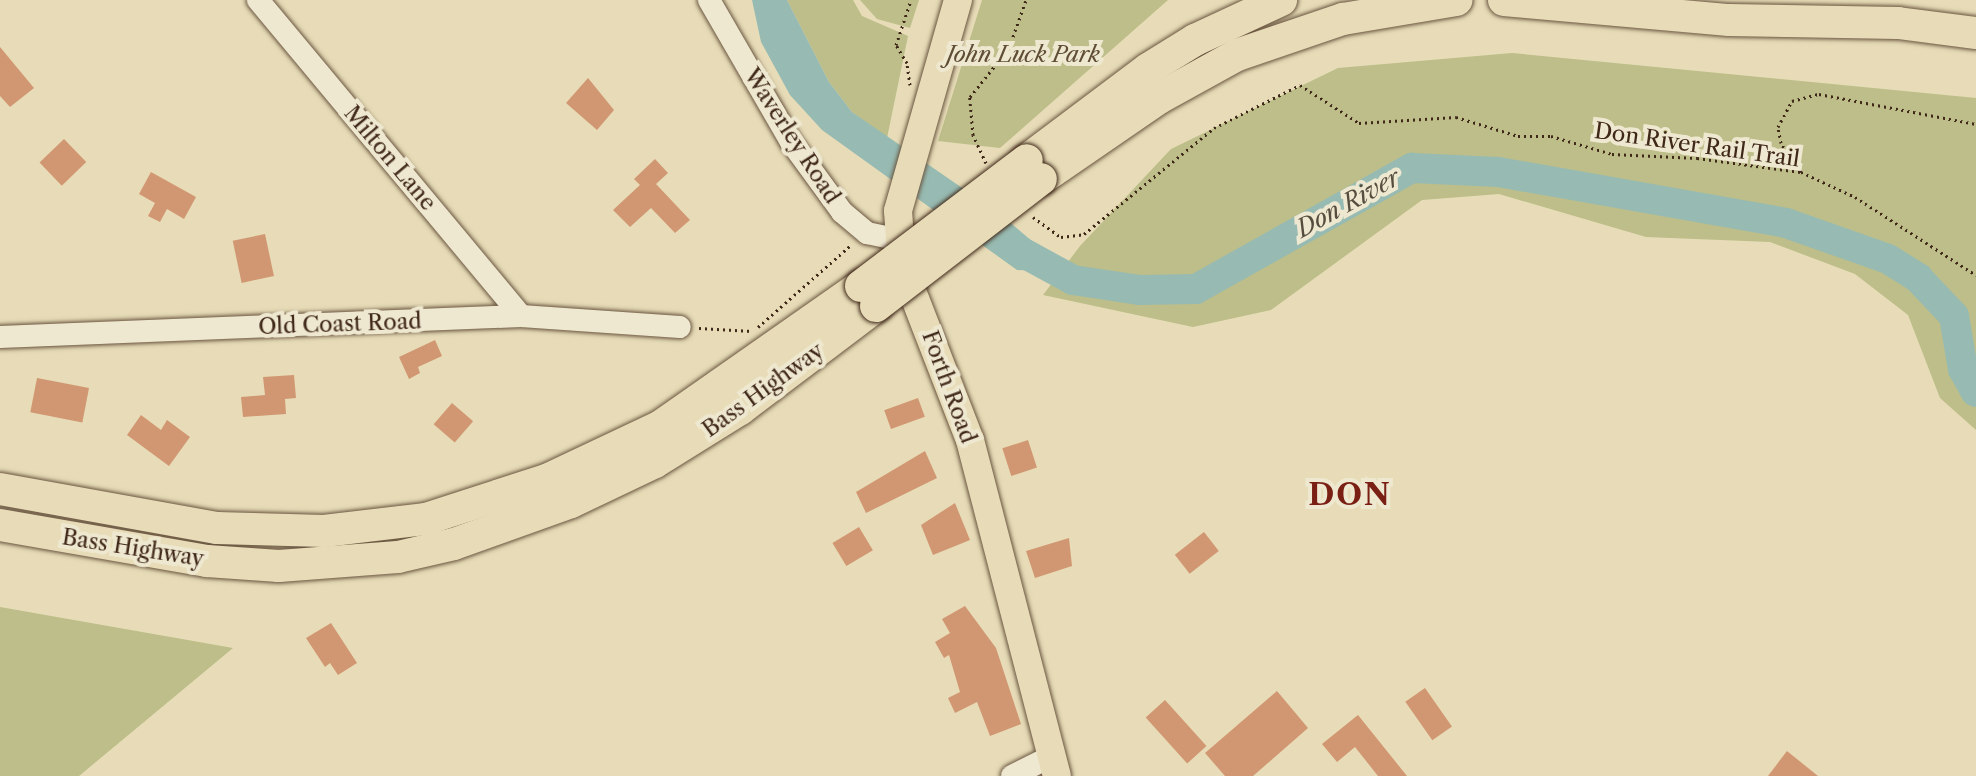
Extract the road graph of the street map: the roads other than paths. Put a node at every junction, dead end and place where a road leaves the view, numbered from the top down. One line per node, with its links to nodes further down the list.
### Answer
1 (258, 0): 11 (street, Milton Lane)
2 (709, 0): 9 (street, Waverley Road)
3 (958, 0): 9 (main road, Forth Road)
4 (1281, 0): 8 (highway, Bass Highway)
5 (1456, 0): 8 (highway, Bass Highway)
6 (1504, 0): 7 (highway)
7 (1976, 33)
8 (1034, 170): 10 (highway, Bass Highway, bridge)
9 (901, 240): 16 (main road, Forth Road)
10 (868, 296): 14 (highway, Bass Highway); 15 (highway, Bass Highway)
11 (521, 316): 12 (street, Old Coast Road); 13 (street, Old Coast Road)
12 (680, 327)
13 (0, 337)
14 (0, 489)
15 (0, 525)
16 (1054, 766): 17 (street)
17 (1012, 776)

